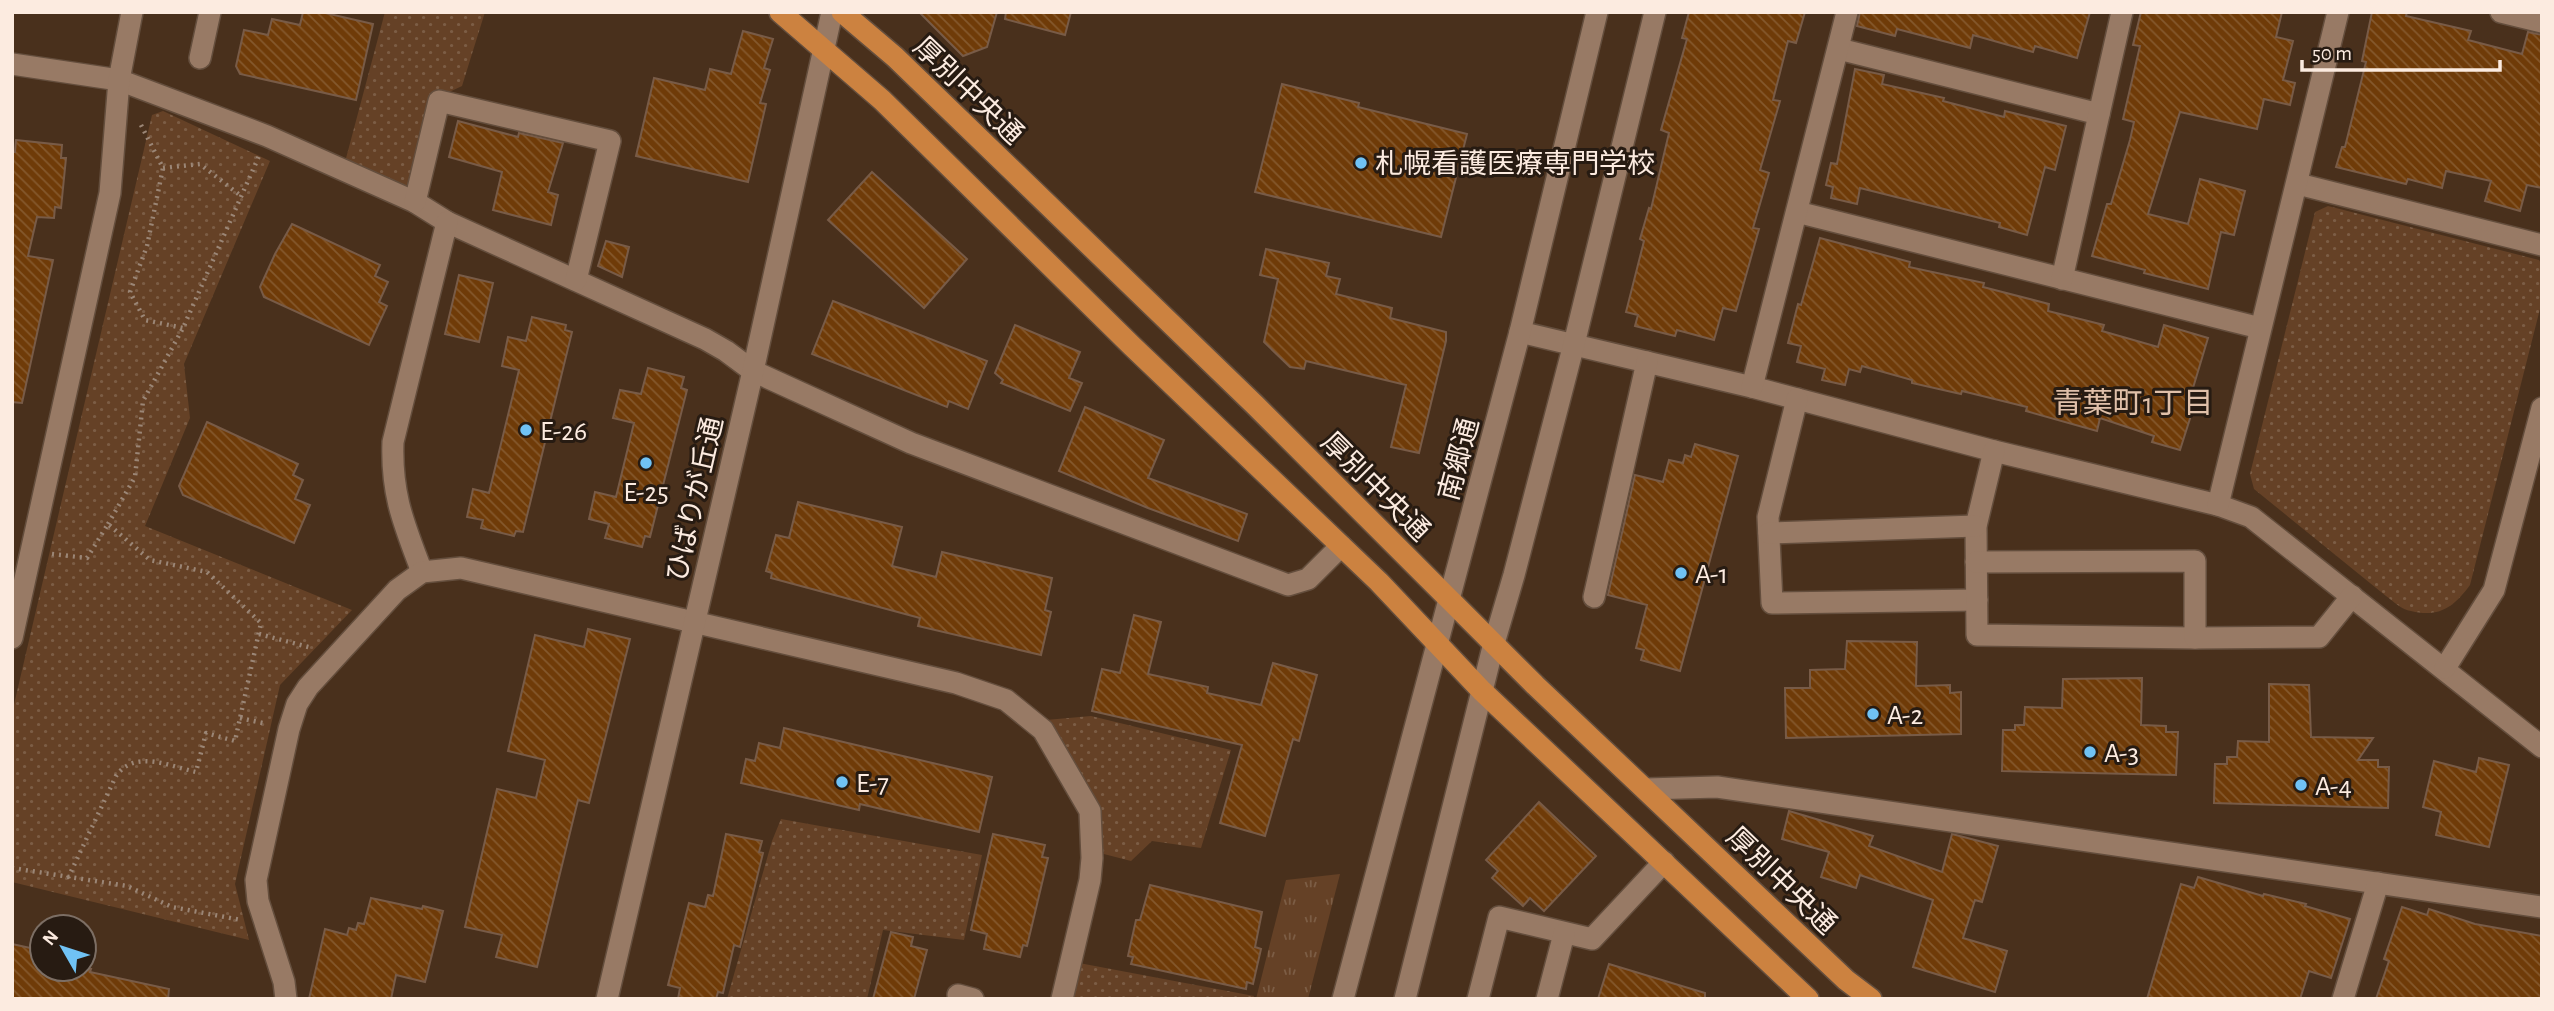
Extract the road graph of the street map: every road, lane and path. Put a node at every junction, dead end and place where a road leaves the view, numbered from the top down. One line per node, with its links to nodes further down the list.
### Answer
1 (132, 12): 17 (street)
2 (209, 12): 15 (street)
3 (780, 12): 14 (main road)
4 (832, 12): 14 (street, ひばりが丘通)
5 (842, 12): 53 (main road, 厚別中央通)
6 (1597, 12): 32 (street, 南郷通)
7 (1656, 12): 33 (street)
8 (1847, 12): 13 (street)
9 (2122, 12): 18 (street)
10 (2338, 12): 22 (street)
11 (2501, 12): 12 (street)
12 (2542, 22)
13 (1839, 49): 18 (street); 25 (street)
14 (823, 50): 35 (street, ひばりが丘通); 45 (main road)
15 (200, 58)
16 (12, 64): 17 (street)
17 (119, 80): 20 (street); 46 (street)
18 (2099, 114): 28 (street)
19 (141, 125): 21 (path)
20 (267, 136): 23 (path); 24 (street)
21 (163, 168): 23 (path); 30 (path)
22 (2298, 184): 27 (street); 31 (street)
23 (241, 196): 30 (path)
24 (415, 202): 26 (street); 29 (street)
25 (1797, 212): 28 (street); 36 (street)
26 (447, 222): 29 (street); 48 (street)
27 (2542, 245)
28 (2062, 279): 31 (street)
29 (576, 280): 35 (street)
30 (183, 328): 42 (path)
31 (2260, 328): 41 (street)
32 (1520, 332): 33 (street); 53 (street, 南郷通)
33 (1574, 344): 34 (street); 58 (street)
34 (1647, 362): 36 (street); 50 (street)
35 (753, 371): 45 (street); 54 (street, ひばりが丘通)
36 (1752, 387): 37 (street)
37 (1797, 399): 39 (street); 44 (street)
38 (2542, 408): 40 (street)
39 (1994, 451): 41 (street); 43 (street)
40 (2534, 479): 61 (street)
41 (2218, 505): 49 (street)
42 (108, 524): 46 (path); 55 (path)
43 (1976, 526): 44 (street); 47 (street)
44 (1769, 533): 52 (street)
45 (1341, 546): 59 (main road)
46 (32, 551): 51 (street)
47 (1976, 562): 52 (street); 57 (street)
48 (422, 572): 54 (street); 60 (street)
49 (2352, 596): 57 (street); 61 (street)
50 (1594, 597)
51 (17, 600): 56 (street)
52 (1977, 600): 57 (street)
53 (1449, 601): 58 (main road, 厚別中央通); 59 (street, 南郷通)
54 (694, 621): 73 (street, ひばりが丘通); 74 (street)
55 (259, 634): 60 (path); 67 (path)
56 (12, 638)
57 (2195, 638)
58 (1493, 643): 62 (street); 64 (main road, 厚別中央通)
59 (1437, 646): 62 (main road); 75 (street, 南郷通)
60 (338, 655): 70 (street)
61 (2445, 668): 63 (street)
62 (1482, 691): 65 (main road); 76 (street)
63 (2542, 747)
64 (1646, 789): 68 (street); 80 (main road, 厚別中央通)
65 (1664, 862): 71 (street); 79 (main road)
66 (12, 867): 67 (path)
67 (68, 878): 70 (path)
68 (2378, 883): 69 (street); 81 (street)
69 (2542, 907)
70 (266, 925): 72 (street)
71 (1564, 934): 77 (street); 78 (street)
72 (286, 999)
73 (607, 999)
74 (1062, 999)
75 (1343, 999)
76 (1405, 999)
77 (1478, 999)
78 (1547, 999)
79 (1808, 999)
80 (1871, 999)
81 (2343, 999)

